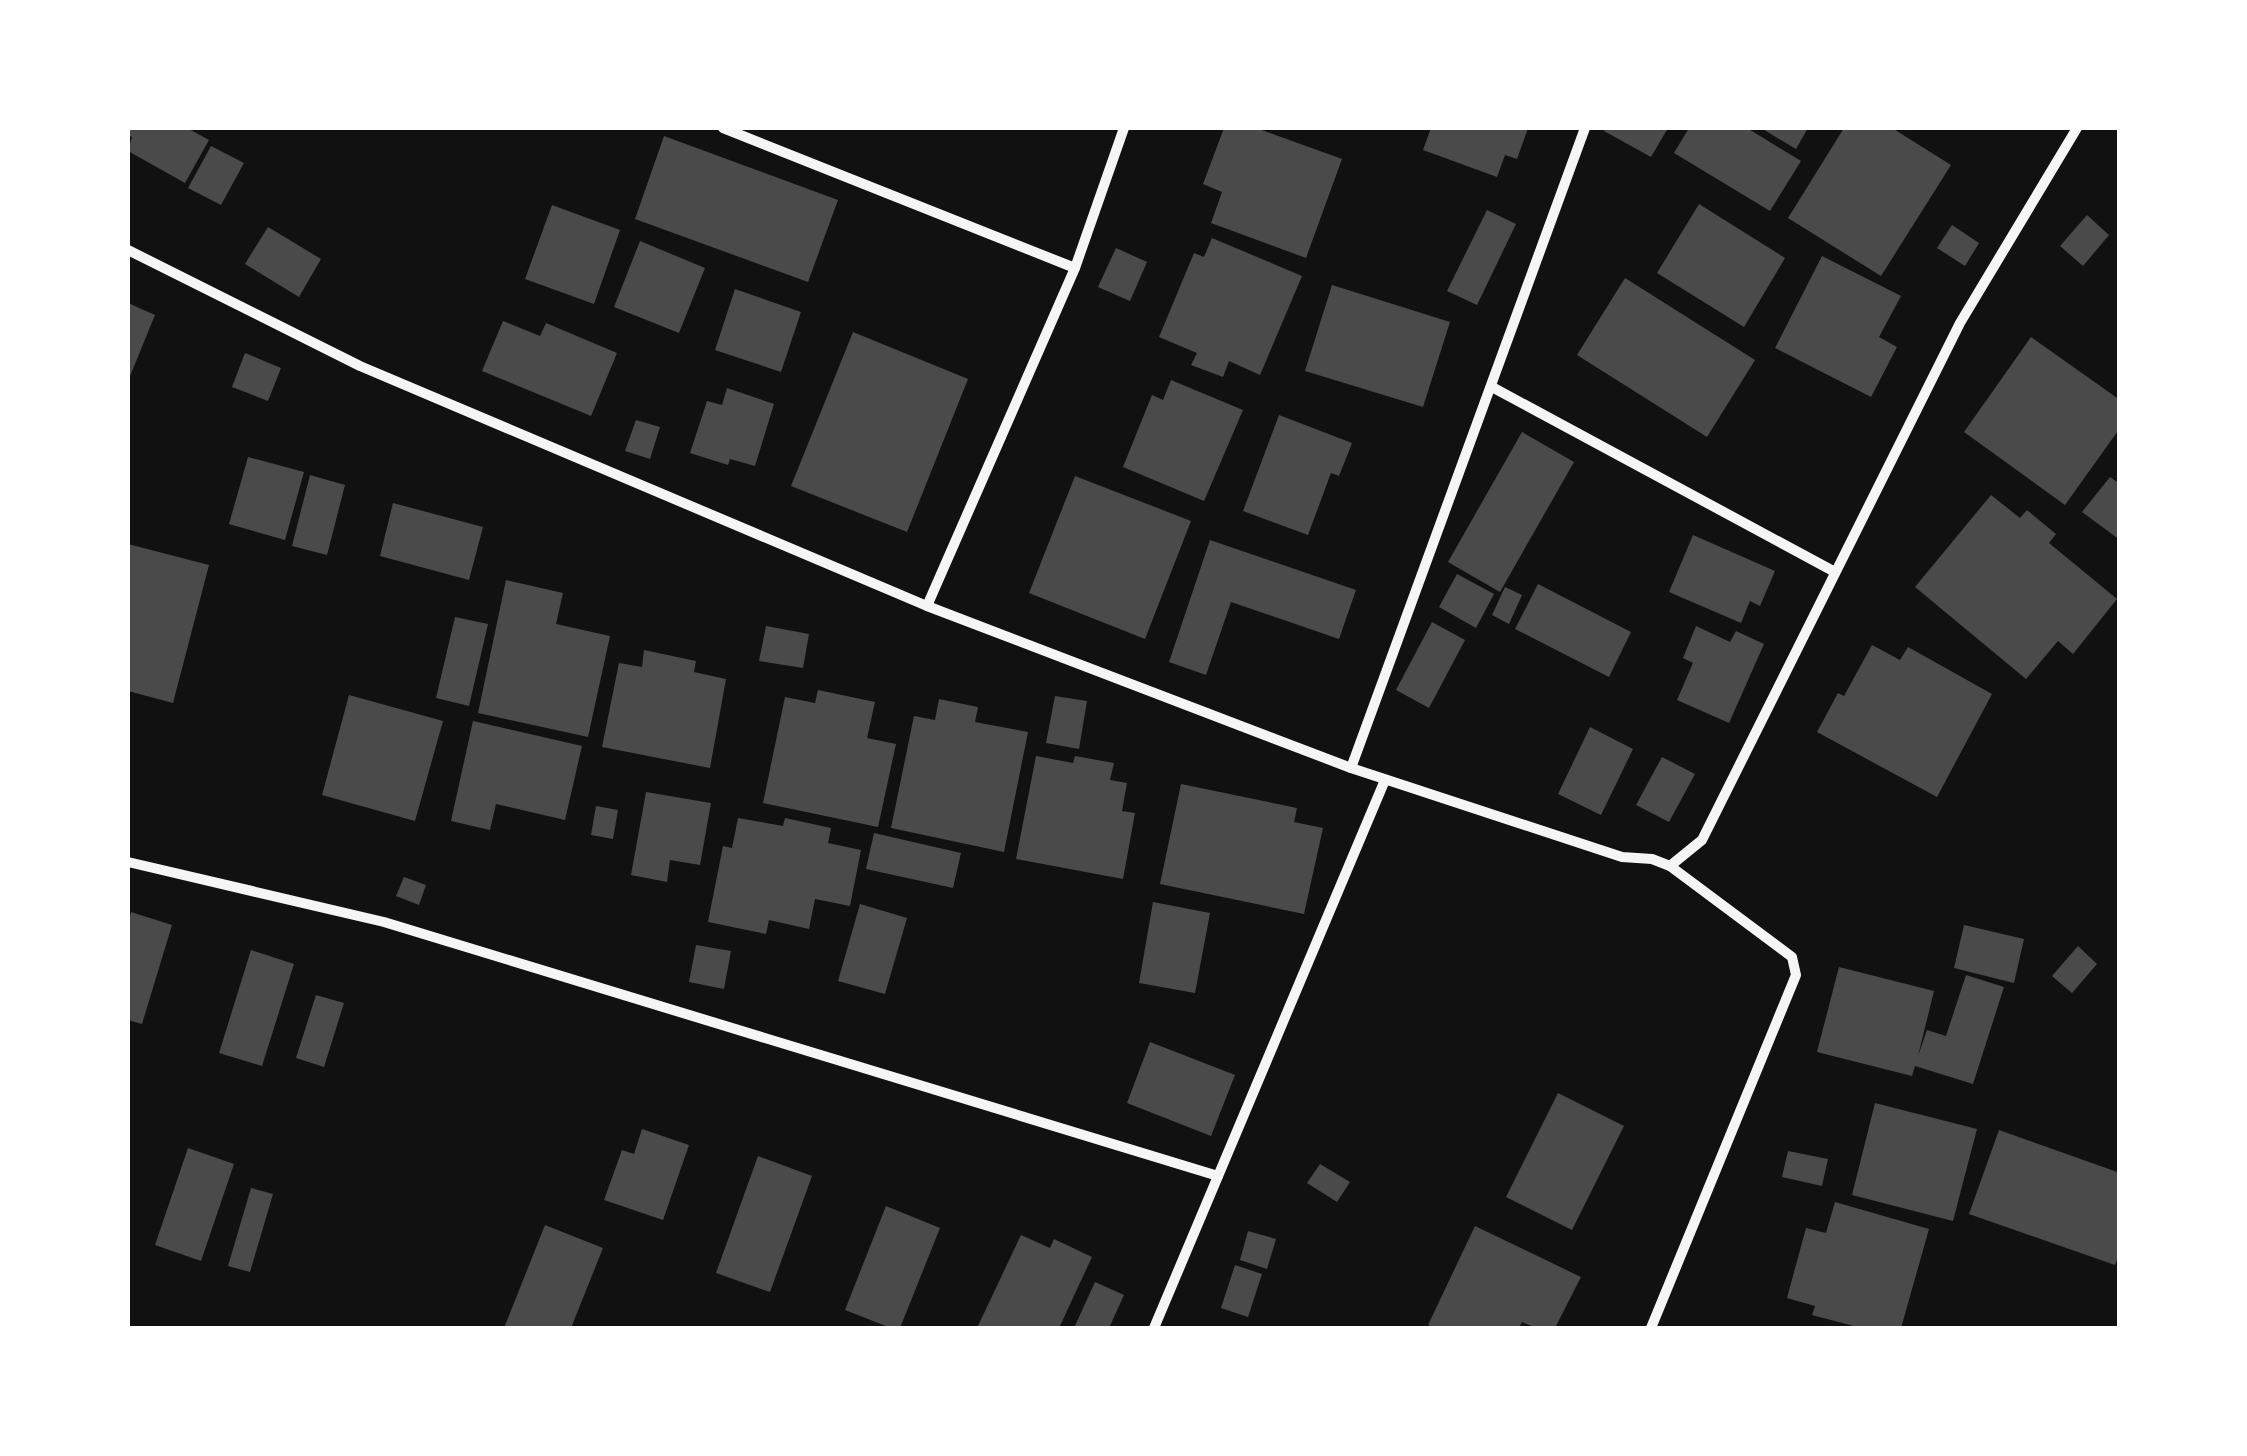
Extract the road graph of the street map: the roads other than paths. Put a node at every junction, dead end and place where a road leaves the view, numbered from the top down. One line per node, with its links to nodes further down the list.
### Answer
1 (723, 128): 6 (street)
2 (1124, 128): 6 (street)
3 (1585, 128): 7 (street)
4 (2078, 128): 8 (street)
5 (128, 250): 9 (street)
6 (1074, 268): 9 (street)
7 (1492, 388): 8 (street); 10 (street)
8 (1835, 572): 13 (street)
9 (928, 606): 10 (street)
10 (1351, 768): 11 (street)
11 (1385, 780): 13 (street); 14 (street)
12 (128, 862): 14 (street)
13 (1670, 866): 16 (street)
14 (1218, 1176): 15 (street)
15 (1154, 1328)
16 (1651, 1328)

